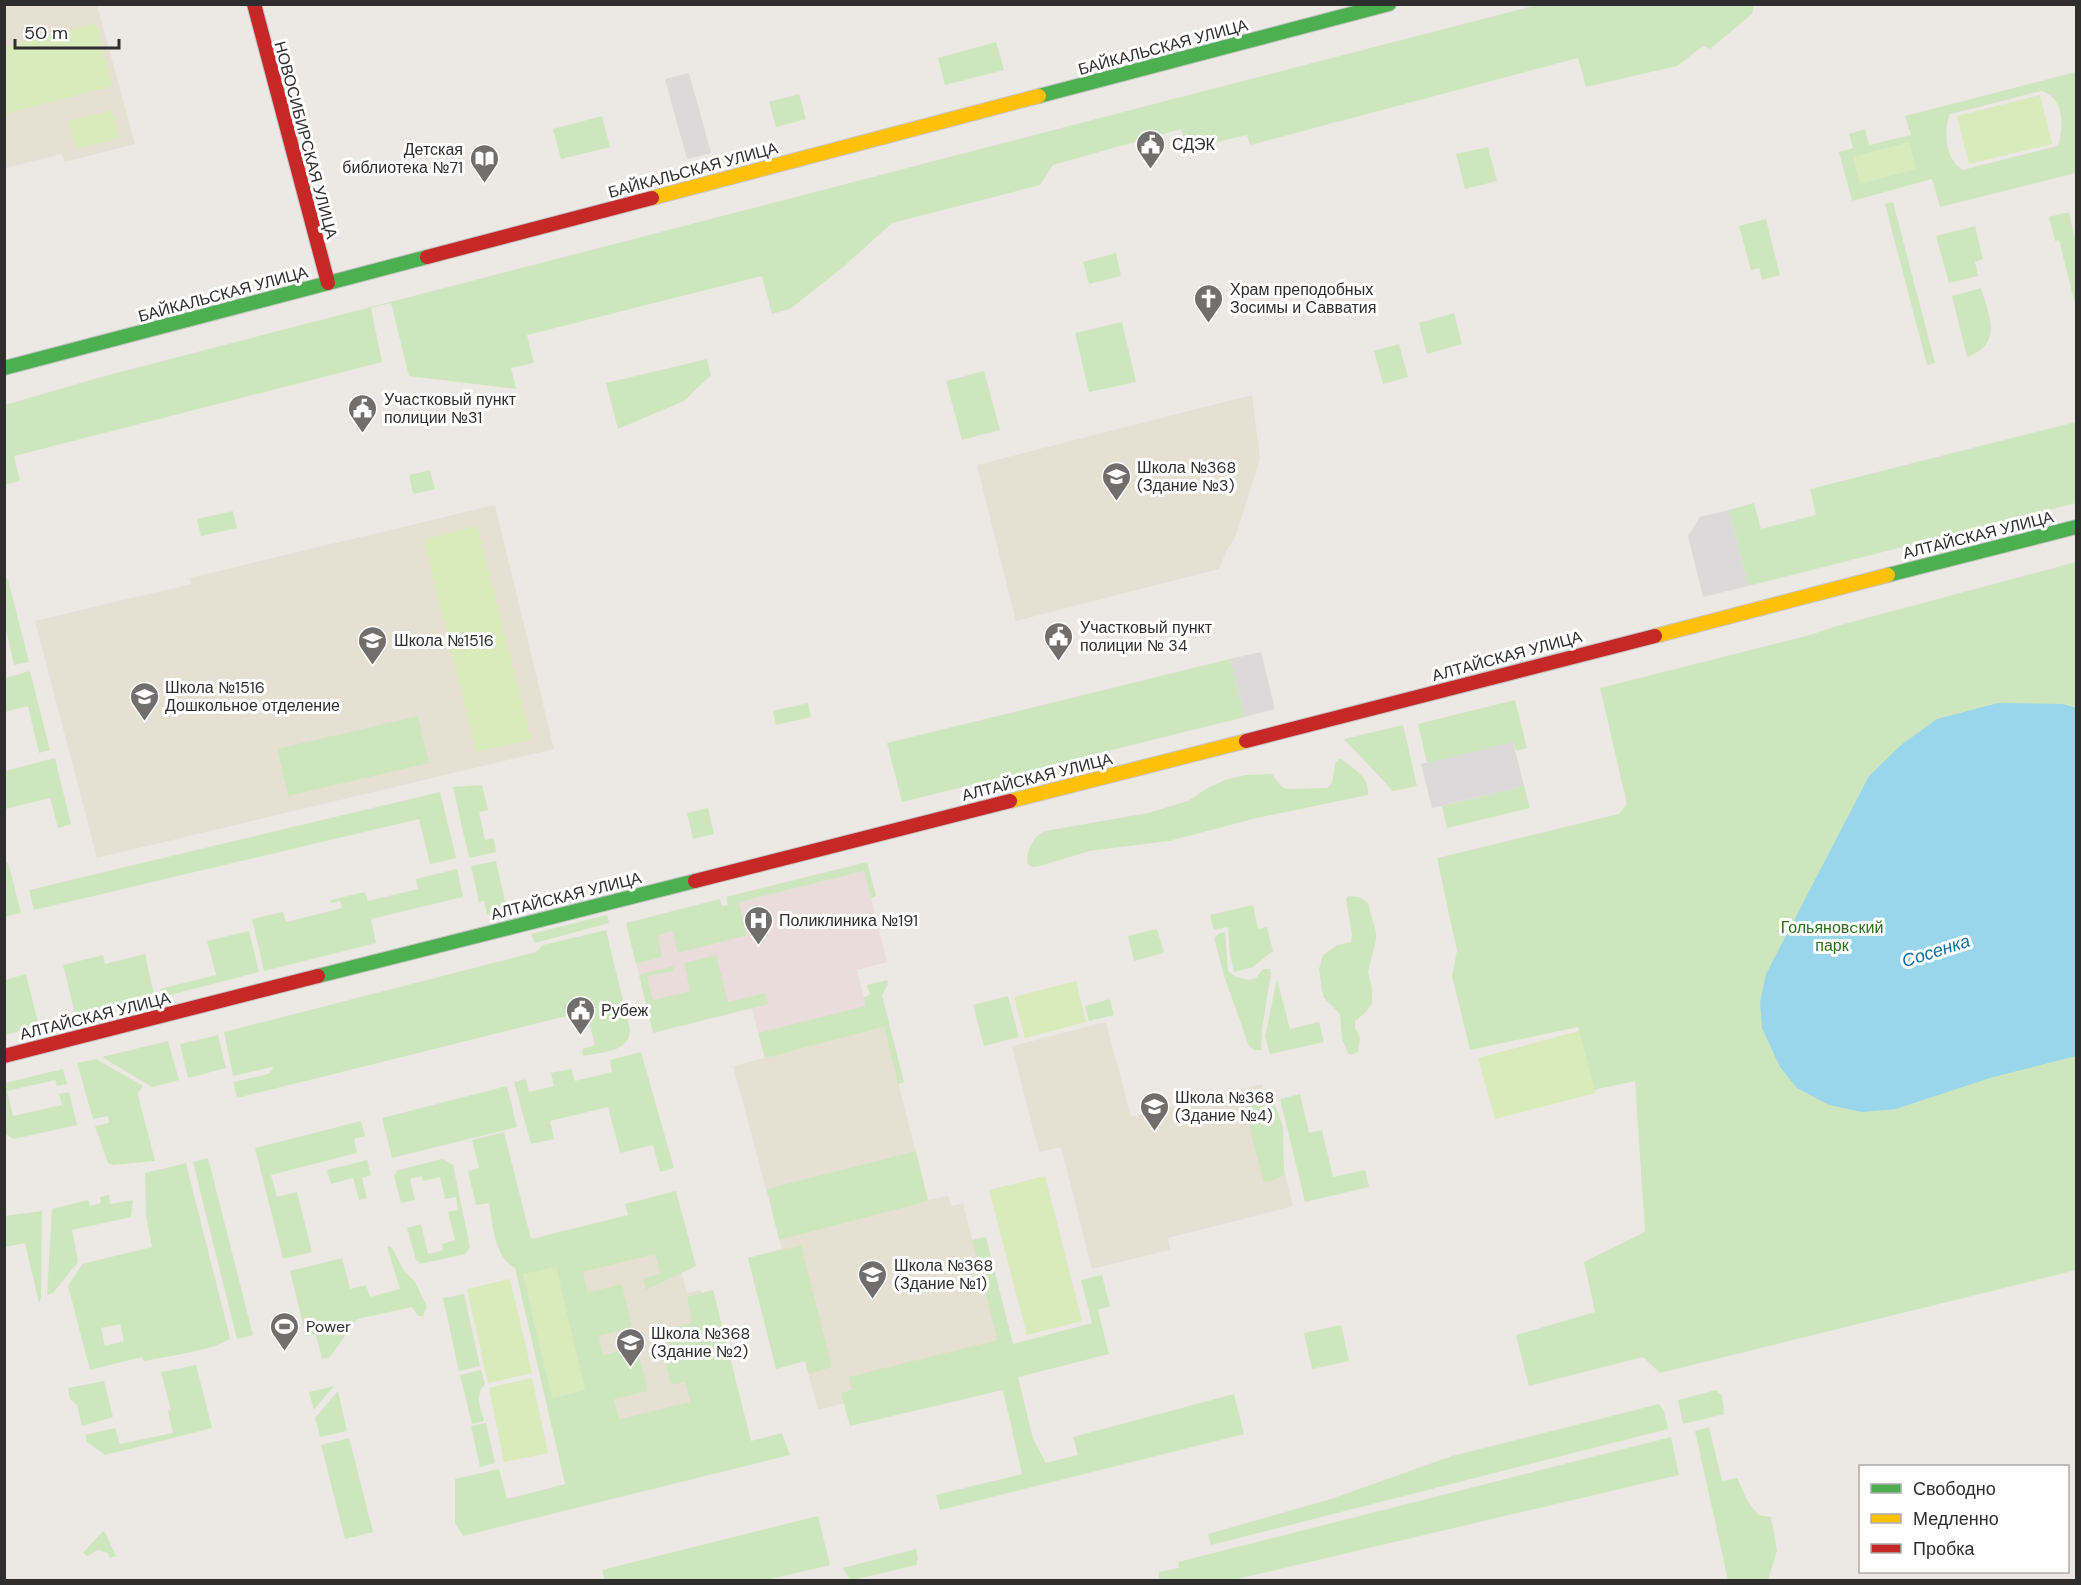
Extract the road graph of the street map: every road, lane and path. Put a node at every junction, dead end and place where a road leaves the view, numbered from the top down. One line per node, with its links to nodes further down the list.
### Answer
1 (254, 4): 3 (street, НОВОСИБИРСКАЯ УЛИЦА)
2 (1389, 4): 3 (street, БАЙКАЛЬСКАЯ УЛИЦА)
3 (328, 283): 4 (street, БАЙКАЛЬСКАЯ УЛИЦА)
4 (4, 368)
5 (2076, 527): 6 (street, АЛТАЙСКАЯ УЛИЦА)
6 (4, 1056)

